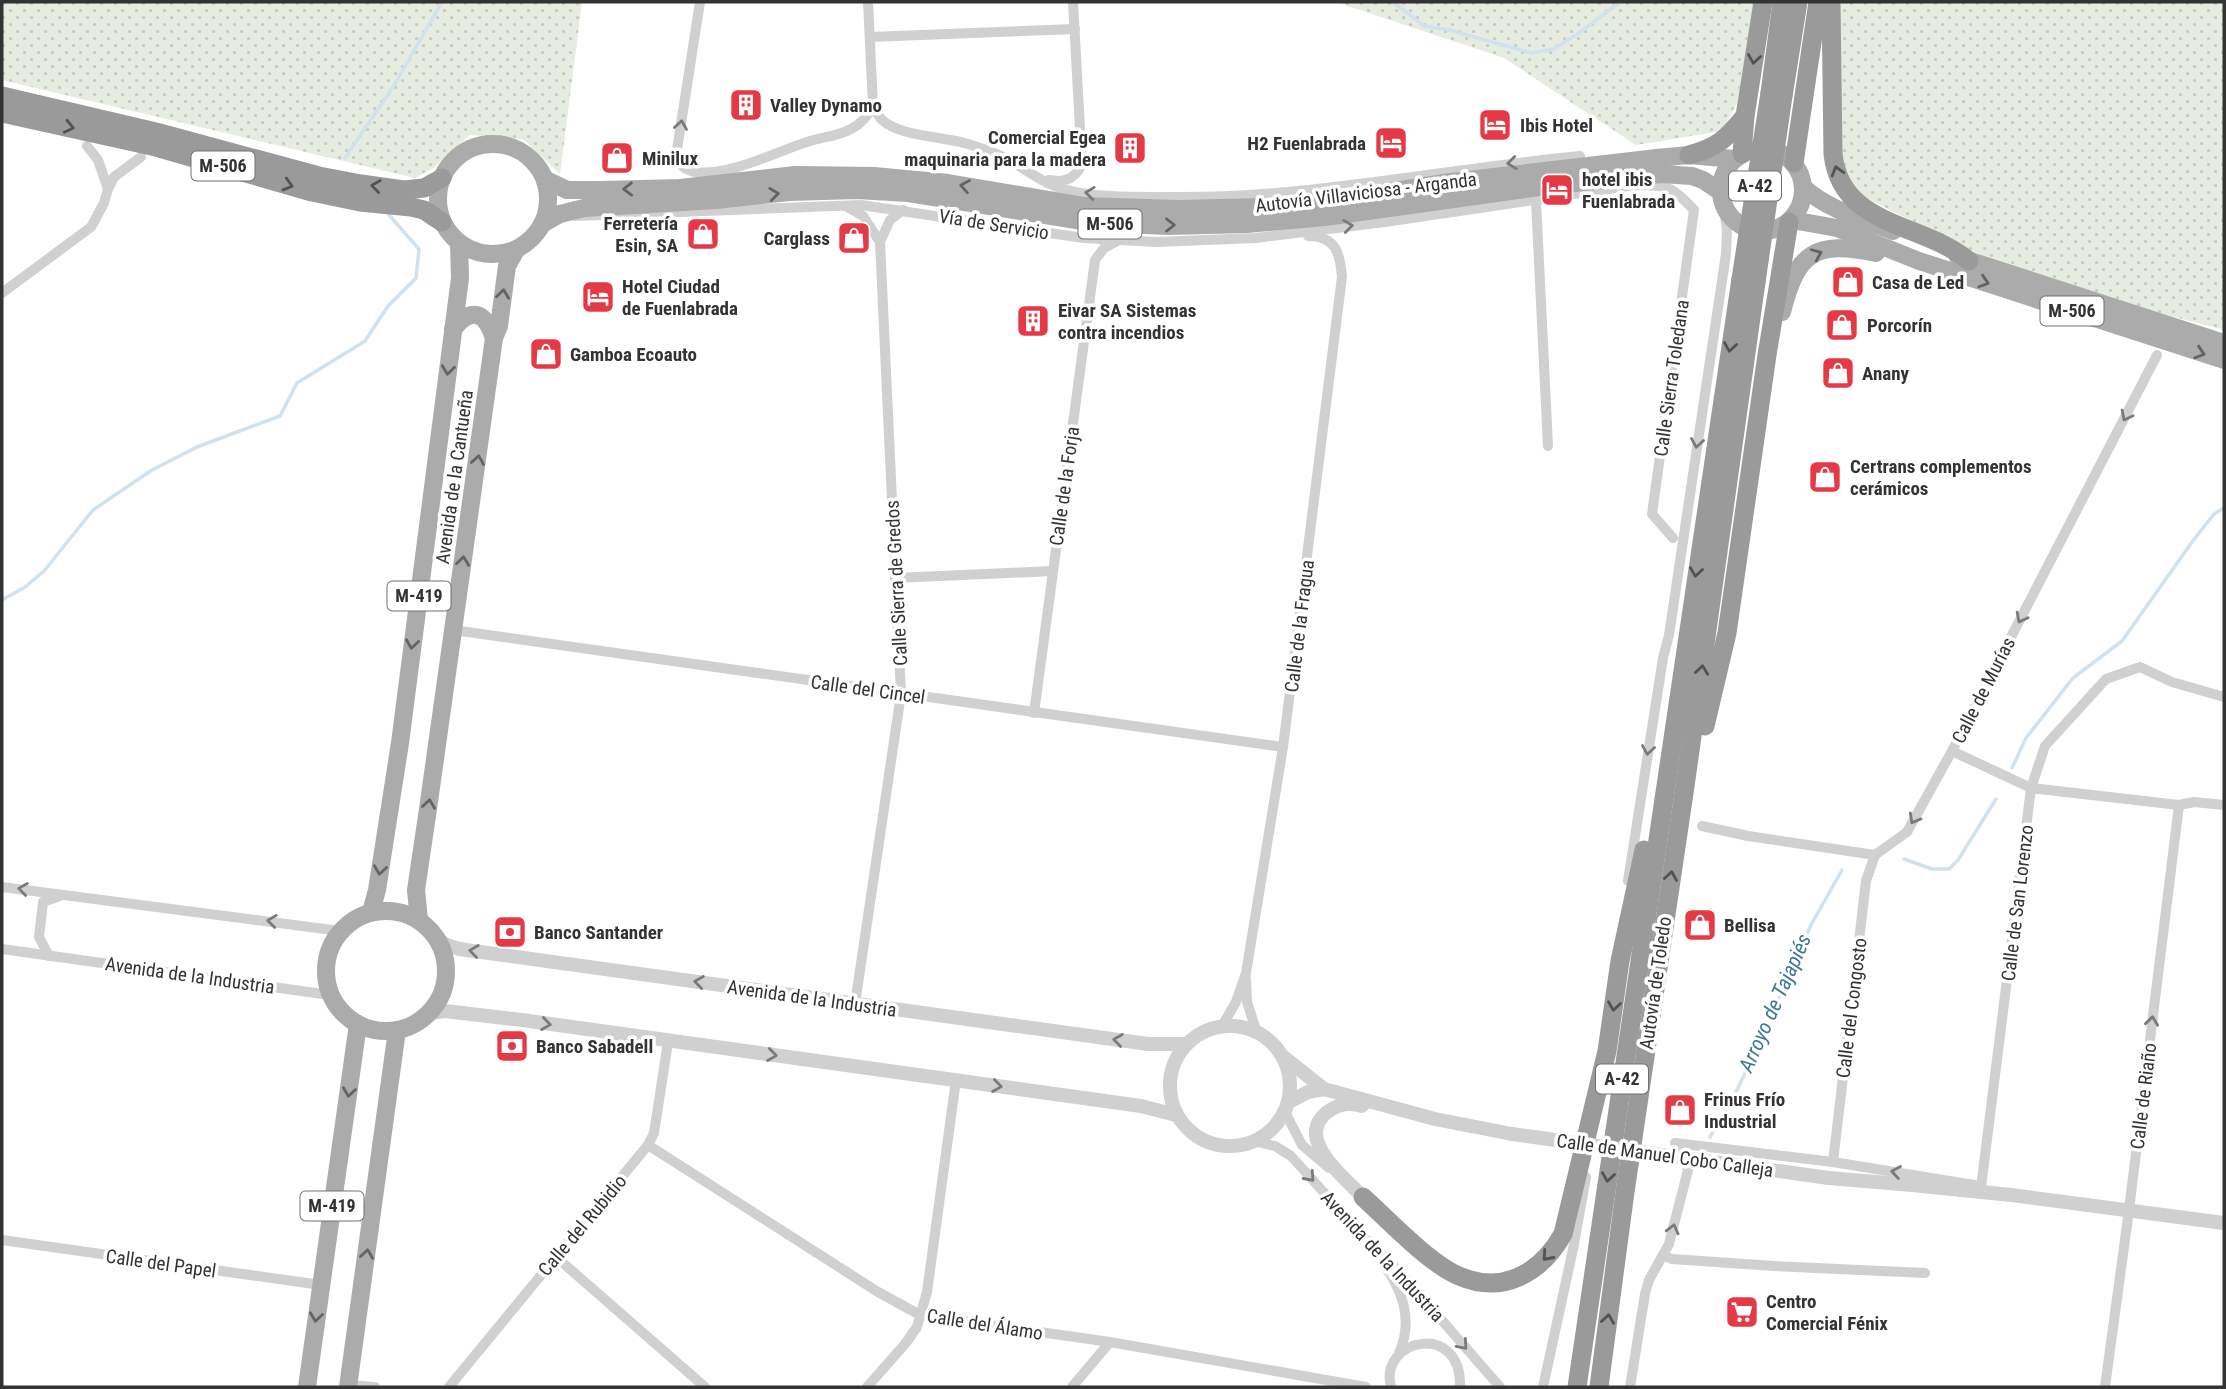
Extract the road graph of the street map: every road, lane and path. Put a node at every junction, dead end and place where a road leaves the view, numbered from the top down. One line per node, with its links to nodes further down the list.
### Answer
1 (701, 2): 14 (street, one-way to 1)
2 (868, 2): 11 (street)
3 (1073, 2): 10 (street)
4 (1763, 2): 16 (highway, one-way to 16)
5 (1782, 2): 13 (highway, A-42)
6 (1798, 2): 13 (highway, A-42)
7 (1806, 2): 13 (highway)
8 (1818, 2): 22 (highway)
9 (1831, 2): 47 (highway, one-way to 9)
10 (1075, 29): 11 (street); 25 (street)
11 (870, 37): 14 (street)
12 (2, 96): 24 (highway, M-506, one-way to 12)
13 (1782, 96): 48 (highway, A-42, bridge)
14 (873, 106): 25 (street)
15 (2, 113): 23 (highway, M-506, one-way to 23)
16 (1745, 116): 18 (highway); 21 (highway)
17 (87, 146): 29 (street)
18 (1689, 155): 21 (main road, M-506); 26 (main road, Autovía Villaviciosa - Arganda / M-506, one-way to 26)
19 (1580, 156): 25 (street, one-way to 25)
20 (141, 157): 23 (highway); 29 (street)
21 (1738, 157): 22 (main road, M-506); 30 (main road)
22 (1794, 163): 28 (main road)
23 (262, 177): 37 (highway, M-506, one-way to 37)
24 (442, 178): 26 (main road, M-506); 37 (main road)
25 (1043, 179)
26 (546, 180): 38 (main road)
27 (1636, 181): 30 (main road, M-506); 31 (street, Vía de Servicio); 34 (street, Vía de Servicio); 35 (main road, M-506, one-way to 27)
28 (1804, 188): 36 (main road); 47 (main road, M-506)
29 (108, 189): 49 (street)
30 (1722, 198): 36 (main road, M-506); 81 (street, one-way to 81)
31 (1536, 201): 39 (street, Vía de Servicio, one-way to 31); 56 (street)
32 (845, 206): 33 (street, Vía de Servicio); 35 (street, Vía de Servicio); 42 (street)
33 (903, 209): 40 (street, Vía de Servicio); 42 (street)
34 (1694, 210): 57 (street, Calle Sierra Toledana)
35 (560, 214): 38 (main road, M-506)
36 (1790, 221): 46 (main road, M-506); 53 (highway)
37 (442, 222): 43 (main road, M-506)
38 (544, 223): 44 (main road, M-506)
39 (1256, 237): 41 (street, Vía de Servicio); 64 (street, Calle de la Fragua)
40 (1083, 238): 41 (street, Vía de Servicio); 45 (street)
41 (1119, 240): 45 (street)
42 (880, 242): 59 (street, Calle Sierra de Gredos)
43 (460, 244): 44 (main road); 50 (main road, Avenida de la Cantueña / M-419)
44 (516, 250): 51 (main road, Avenida de la Cantueña / M-419, one-way to 44)
45 (1095, 260): 58 (street, Calle de la Forja)
46 (1919, 261): 53 (main road, one-way to 46); 55 (main road, M-506, one-way to 55)
47 (1969, 261): 52 (main road, M-506)
48 (1754, 281): 66 (highway, A-42, one-way to 66); 67 (highway, A-42, one-way to 48)
49 (2, 293)
50 (453, 329): 51 (main road); 75 (main road, Avenida de la Cantueña / M-419, one-way to 75)
51 (494, 338): 60 (main road, Avenida de la Cantueña / M-419, one-way to 51)
52 (2224, 343)
53 (1767, 355): 67 (highway)
54 (2157, 355): 65 (street, Calle de Murías, one-way to 65)
55 (2224, 360)
56 (1548, 446)
57 (1674, 538)
58 (1053, 570): 59 (street); 63 (street, Calle de la Forja)
59 (895, 578): 61 (street, Calle Sierra de Gredos)
60 (453, 630): 61 (street, Calle del Cincel); 76 (main road, Avenida de la Cantueña / M-419, one-way to 60)
61 (901, 694): 63 (street, Calle del Cincel); 84 (street, Calle Sierra de Gredos)
62 (2224, 698): 68 (street, Calle de San Lorenzo)
63 (1034, 713): 64 (street, Calle del Cincel)
64 (1283, 747): 82 (street, Calle de la Fragua)
65 (1952, 751): 68 (street); 72 (street, Calle de Murías, one-way to 72)
66 (1668, 770): 81 (highway); 128 (highway, A-42, one-way to 128)
67 (1685, 786): 129 (highway, Autovía de Toledo / A-42, one-way to 67)
68 (2031, 788): 70 (street); 102 (street, Calle de San Lorenzo)
69 (2224, 804): 70 (street)
70 (2179, 805): 105 (street, Calle de Riaño, one-way to 70)
71 (1702, 826): 72 (street)
72 (1875, 855): 101 (street, Calle del Congosto)
73 (2, 887): 74 (street, one-way to 73)
74 (63, 895): 77 (street, one-way to 74); 80 (street)
75 (371, 912): 76 (main road); 77 (main road)
76 (419, 920): 78 (main road)
77 (340, 931): 83 (main road)
78 (439, 942): 84 (street, Avenida de la Industria, one-way to 78); 85 (main road)
79 (2, 949): 80 (street, Avenida de la Industria)
80 (49, 956): 83 (street, Avenida de la Industria)
81 (1620, 961): 92 (highway, one-way to 92)
82 (1246, 973): 87 (street, Calle de la Fragua); 89 (street, Calle de la Fragua)
83 (330, 995): 86 (main road)
84 (855, 1004): 91 (street, Avenida de la Industria, one-way to 84)
85 (430, 1013): 88 (main road); 90 (street, one-way to 90)
86 (358, 1024): 88 (main road); 112 (main road, M-419, one-way to 112)
87 (1222, 1026): 89 (street); 91 (street)
88 (397, 1030): 117 (main road, M-419, one-way to 88)
89 (1257, 1033): 93 (street)
90 (668, 1042): 94 (street, one-way to 94); 100 (street, Calle del Rubidio)
91 (1186, 1045): 97 (street)
92 (1608, 1051): 104 (highway, one-way to 104); 127 (street)
93 (1283, 1056): 95 (street, Calle de Manuel Cobo Calleja); 96 (street)
94 (956, 1080): 97 (street, one-way to 97); 113 (street)
95 (1324, 1088): 96 (street); 98 (street, Calle de Manuel Cobo Calleja)
96 (1287, 1107): 99 (street); 104 (street)
97 (1176, 1115): 99 (street)
98 (1435, 1119): 103 (street, Calle de Manuel Cobo Calleja, bridge); 104 (street)
99 (1254, 1142): 107 (street, Avenida de la Industria, one-way to 107)
100 (648, 1145): 110 (street, Calle del Rubidio); 113 (street, Calle del Álamo)
101 (1833, 1161): 102 (street, Calle de Manuel Cobo Calleja, one-way to 101); 109 (street, Calle de Manuel Cobo Calleja, one-way to 101)
102 (1981, 1187): 103 (street, Calle de Manuel Cobo Calleja)
103 (2011, 1195): 105 (street, Calle de Manuel Cobo Calleja)
104 (1363, 1198)
105 (2129, 1210): 106 (street, Calle de Manuel Cobo Calleja); 131 (street, Calle de Riaño)
106 (2224, 1223)
107 (1366, 1239): 115 (street); 126 (street, Avenida de la Industria, one-way to 126)
108 (2, 1240): 112 (street, Calle del Papel)
109 (1663, 1255): 111 (street); 130 (street)
110 (555, 1256): 120 (street, Calle del Rubidio); 121 (street)
111 (1924, 1273)
112 (321, 1284): 118 (main road, M-419, one-way to 118)
113 (920, 1315): 114 (street, Calle del Álamo); 122 (street)
114 (1110, 1342): 123 (street); 124 (street, Calle del Álamo)
115 (1399, 1353): 116 (street); 125 (street)
116 (1390, 1385): 124 (street, Calle del Álamo)
117 (349, 1386): 119 (street)
118 (307, 1387)
119 (375, 1387)
120 (449, 1387)
121 (705, 1387)
122 (867, 1387)
123 (1072, 1387)
124 (1367, 1387)
125 (1460, 1387)
126 (1500, 1387)
127 (1543, 1387)
128 (1577, 1387)
129 (1599, 1387)
130 (1630, 1387)
131 (2105, 1387)

